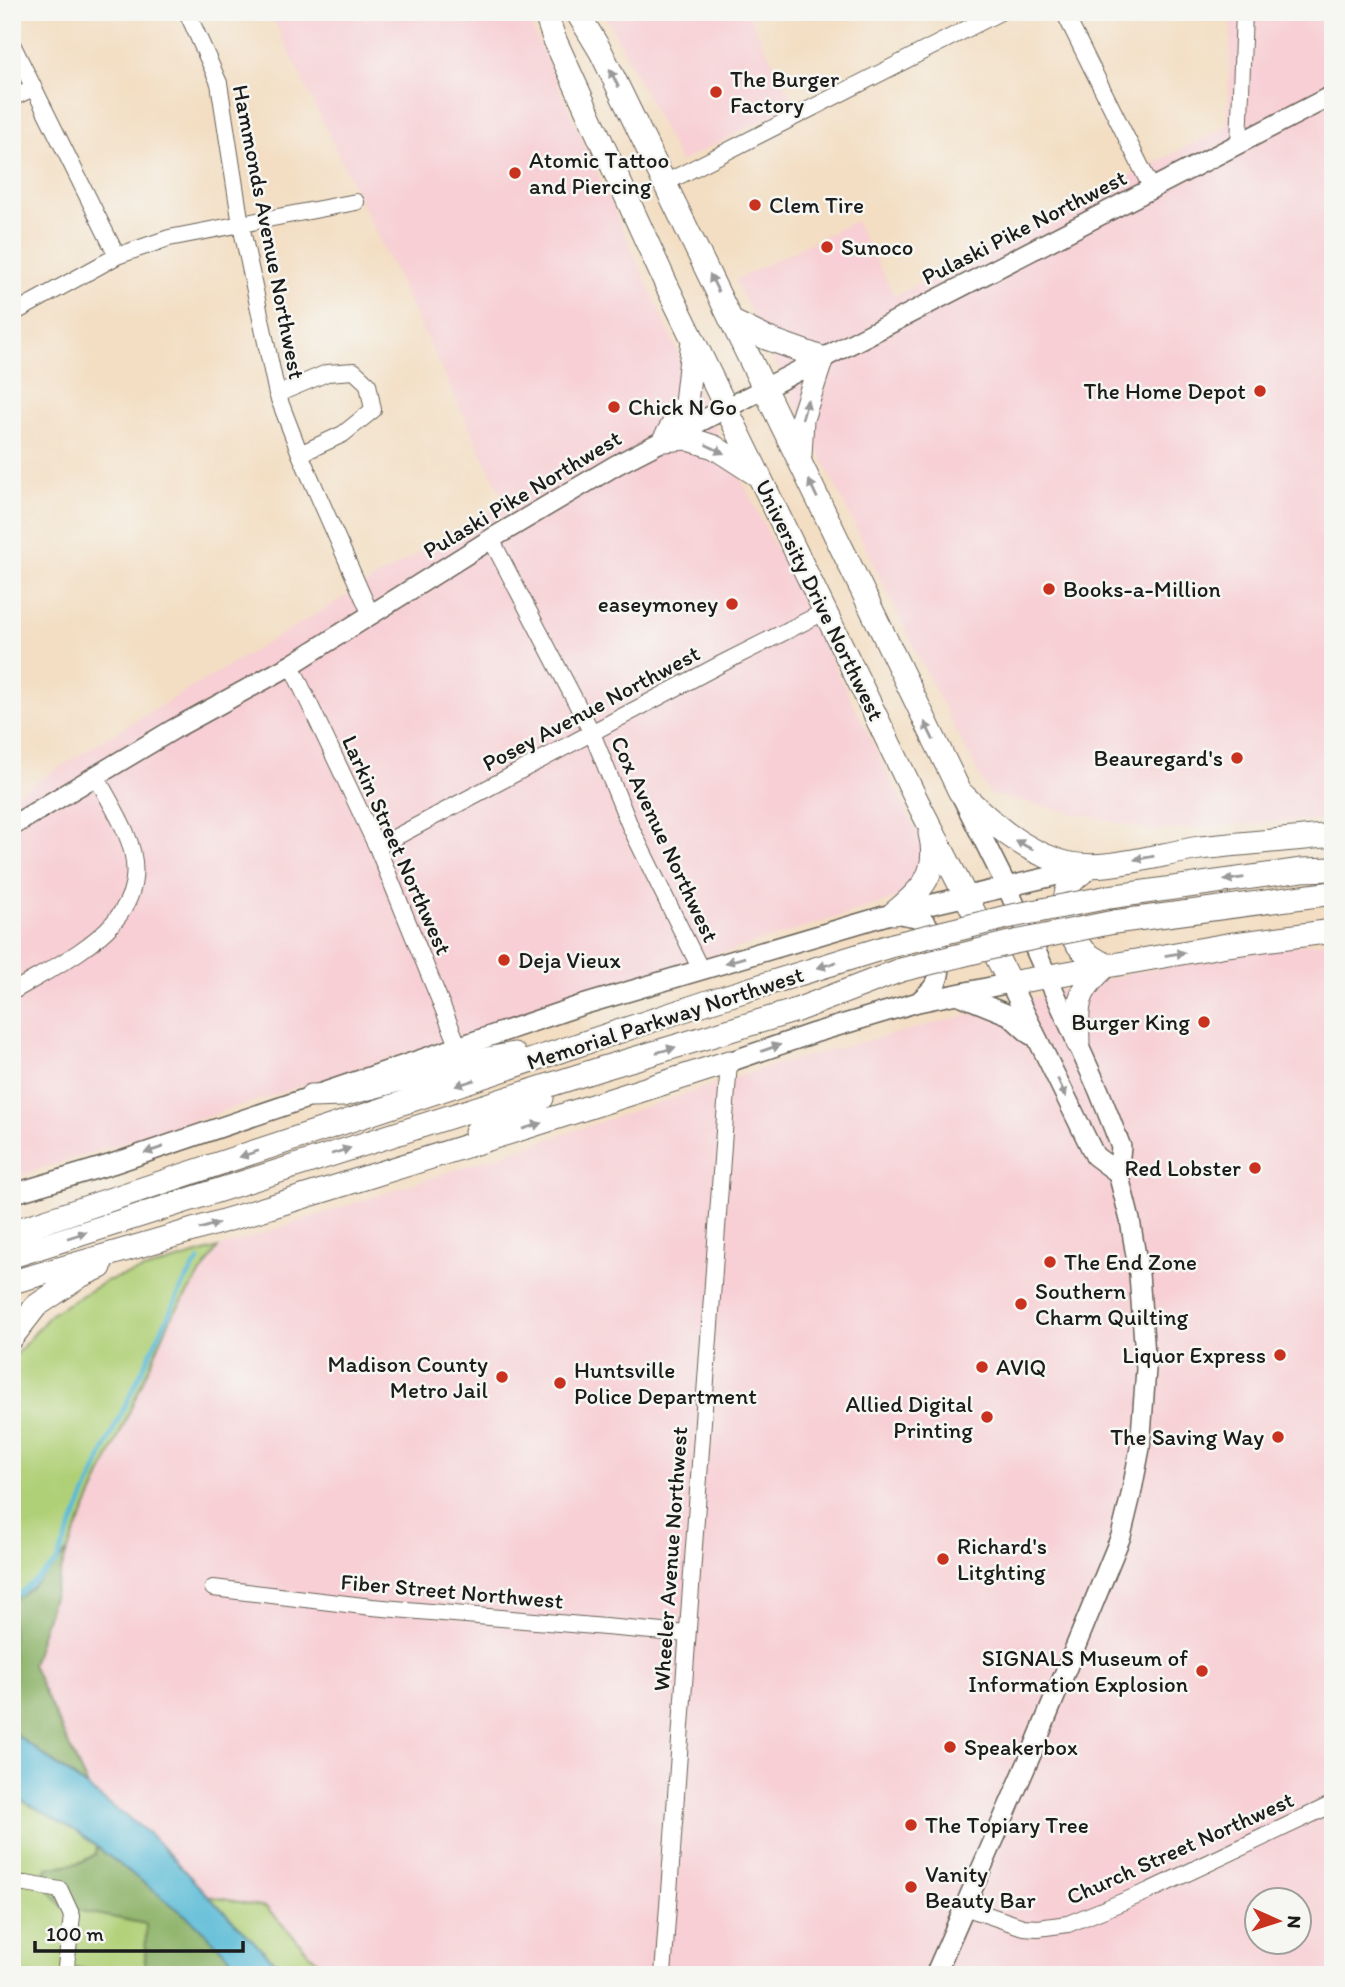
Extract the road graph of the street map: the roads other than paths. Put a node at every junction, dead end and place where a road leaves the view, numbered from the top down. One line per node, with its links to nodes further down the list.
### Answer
1 (187, 12): 15 (street, Hammonds Avenue Northwest)
2 (545, 12): 19 (highway, University Drive Northwest)
3 (577, 12): 12 (highway, University Drive Northwest, one-way to 3)
4 (1000, 12): 12 (street)
5 (1064, 12): 13 (street)
6 (1244, 12): 11 (street)
7 (12, 44): 8 (street)
8 (33, 88): 10 (street); 16 (street)
9 (1333, 95): 11 (main road, Pulaski Pike Northwest)
10 (12, 98)
11 (1238, 144): 13 (main road, Pulaski Pike Northwest)
12 (665, 183): 18 (highway, University Drive Northwest, one-way to 12)
13 (1153, 189): 20 (main road, Pulaski Pike Northwest)
14 (356, 202): 15 (street)
15 (241, 225): 16 (street); 22 (street, Hammonds Avenue Northwest)
16 (117, 256): 17 (street)
17 (12, 313)
18 (733, 322): 20 (highway); 21 (highway, University Drive Northwest)
19 (694, 340): 23 (highway, University Drive Northwest); 24 (highway)
20 (822, 358): 21 (main road, Pulaski Pike Northwest); 26 (highway, one-way to 20)
21 (765, 388): 23 (main road, Pulaski Pike Northwest); 26 (highway, University Drive Northwest)
22 (277, 394): 25 (street, Hammonds Avenue Northwest); 25 (street)
23 (726, 407): 24 (main road, Pulaski Pike Northwest); 27 (highway, University Drive Northwest)
24 (664, 440): 27 (highway, one-way to 27); 28 (main road, Pulaski Pike Northwest)
25 (300, 454): 30 (street, Hammonds Avenue Northwest)
26 (800, 463): 34 (highway, University Drive Northwest, one-way to 26)
27 (761, 477): 29 (highway, University Drive Northwest)
28 (491, 539): 30 (main road, Pulaski Pike Northwest); 32 (street, Cox Avenue Northwest)
29 (827, 611): 32 (street, Posey Avenue Northwest); 35 (highway, University Drive Northwest)
30 (371, 615): 31 (main road, Pulaski Pike Northwest)
31 (291, 665): 33 (main road, Pulaski Pike Northwest); 38 (street, Larkin Street Northwest)
32 (592, 733): 38 (street, Posey Avenue Northwest); 49 (street, Cox Avenue Northwest)
33 (96, 776): 36 (main road, Pulaski Pike Northwest); 52 (street)
34 (960, 792): 40 (highway, one-way to 34); 43 (main road, University Drive Northwest)
35 (927, 820): 44 (highway, University Drive Northwest); 46 (highway)
36 (12, 826)
37 (1333, 835): 40 (highway, one-way to 40)
38 (377, 847): 58 (street, Larkin Street Northwest)
39 (1333, 861): 42 (highway)
40 (1088, 868): 43 (main road); 48 (highway)
41 (1333, 869): 42 (highway, Memorial Parkway Northwest)
42 (1302, 870): 55 (highway, Memorial Parkway Northwest, one-way to 55, bridge)
43 (1007, 887): 44 (main road); 50 (main road, University Drive Northwest)
44 (967, 896): 46 (main road); 51 (highway, University Drive Northwest)
45 (1333, 896): 60 (highway, Memorial Parkway Northwest, one-way to 45, bridge)
46 (894, 913): 49 (main road, one-way to 49); 54 (main road)
47 (1333, 931): 48 (highway, one-way to 47)
48 (1107, 965): 50 (highway); 56 (highway)
49 (701, 971): 58 (main road)
50 (1048, 977): 51 (highway); 56 (main road, University Drive Northwest)
51 (1010, 983): 53 (main road); 57 (main road, University Drive Northwest)
52 (12, 992)
53 (956, 994): 54 (main road); 57 (main road)
54 (918, 1002): 59 (main road, one-way to 54)
55 (600, 1038): 61 (highway); 65 (highway, Memorial Parkway Northwest, one-way to 65)
56 (1078, 1043): 63 (main road, University Drive Northwest)
57 (1041, 1044): 63 (main road, University Drive Northwest, one-way to 63)
58 (458, 1045): 61 (main road)
59 (729, 1062): 62 (highway, one-way to 59); 71 (street, Wheeler Avenue Northwest)
60 (600, 1069): 62 (highway); 67 (highway, Memorial Parkway Northwest, one-way to 60)
61 (311, 1096): 64 (main road, one-way to 64)
62 (420, 1160): 66 (highway, one-way to 62)
63 (1118, 1173): 74 (main road, University Drive Northwest)
64 (12, 1194)
65 (12, 1232)
66 (144, 1246): 68 (highway); 69 (highway)
67 (12, 1256)
68 (12, 1282)
69 (12, 1336)
70 (213, 1588): 71 (street, Fiber Street Northwest)
71 (687, 1634): 77 (street, Wheeler Avenue Northwest)
72 (1333, 1804): 74 (street, Church Street Northwest)
73 (12, 1884): 76 (street)
74 (964, 1907): 75 (main road, University Drive Northwest)
75 (934, 1972)
76 (65, 1975)
77 (663, 1975)

